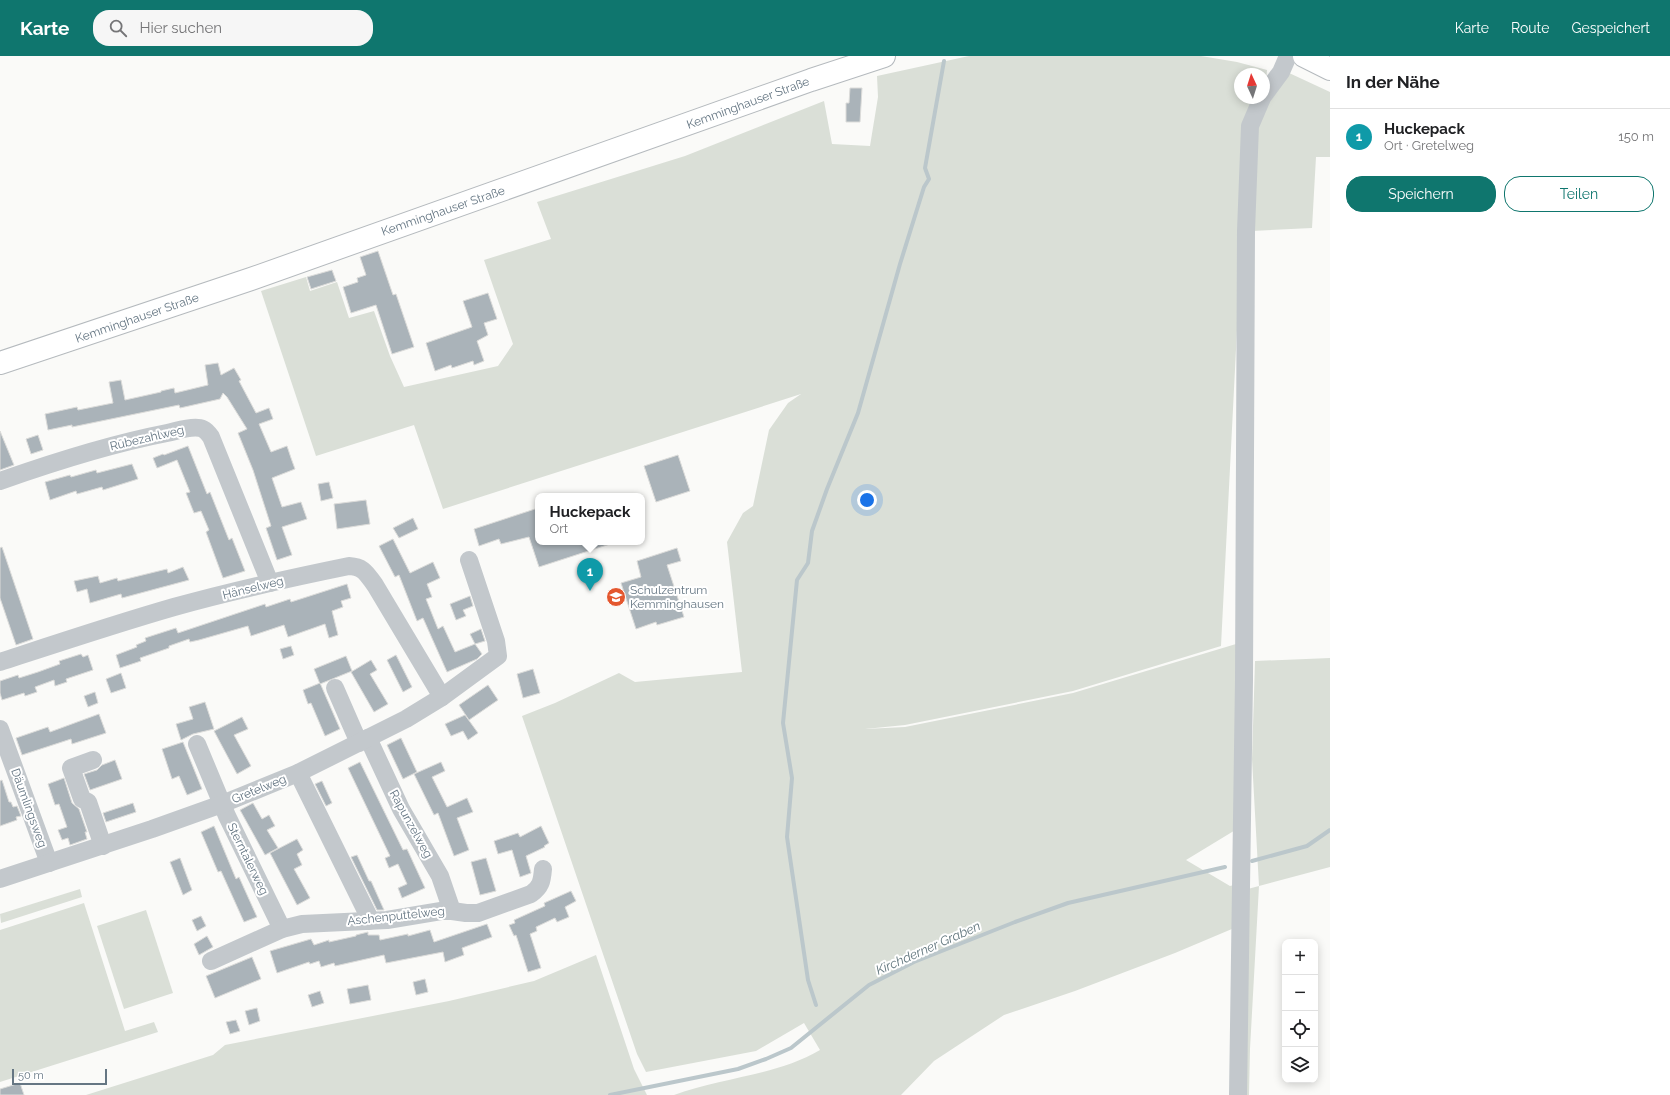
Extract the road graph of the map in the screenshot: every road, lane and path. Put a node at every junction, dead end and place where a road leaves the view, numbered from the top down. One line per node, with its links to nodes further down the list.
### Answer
1 (884, 56): 7 (main road, Kemminghauser Straße)
2 (1288, 56): 5 (street)
3 (1304, 56): 4 (main road)
4 (1330, 69)
5 (1270, 87)
6 (1259, 104): 28 (street)
7 (0, 363)
8 (0, 481): 10 (street, Rübezahlweg)
9 (469, 560): 13 (street, Gretelweg)
10 (270, 583): 11 (street, Hänselweg); 13 (street, Hänselweg)
11 (0, 662)
12 (335, 688): 15 (street, Rapunzelweg)
13 (442, 697): 15 (street, Gretelweg)
14 (0, 729): 21 (street, Däumlingsweg)
15 (363, 741): 18 (street, Gretelweg); 24 (street, Rapunzelweg)
16 (198, 744): 19 (street, Sterntalerweg)
17 (93, 760): 20 (street)
18 (298, 772): 19 (street, Gretelweg); 25 (street)
19 (222, 804): 20 (street, Gretelweg); 26 (street, Sterntalerweg)
20 (103, 846): 21 (street, Gretelweg)
21 (49, 863): 23 (street, Gretelweg)
22 (543, 869): 24 (street, Aschenputtelweg)
23 (0, 879)
24 (452, 910): 25 (street, Aschenputtelweg)
25 (369, 921): 26 (street, Aschenputtelweg)
26 (282, 929): 27 (street, Aschenputtelweg)
27 (211, 961)
28 (1238, 1095)

